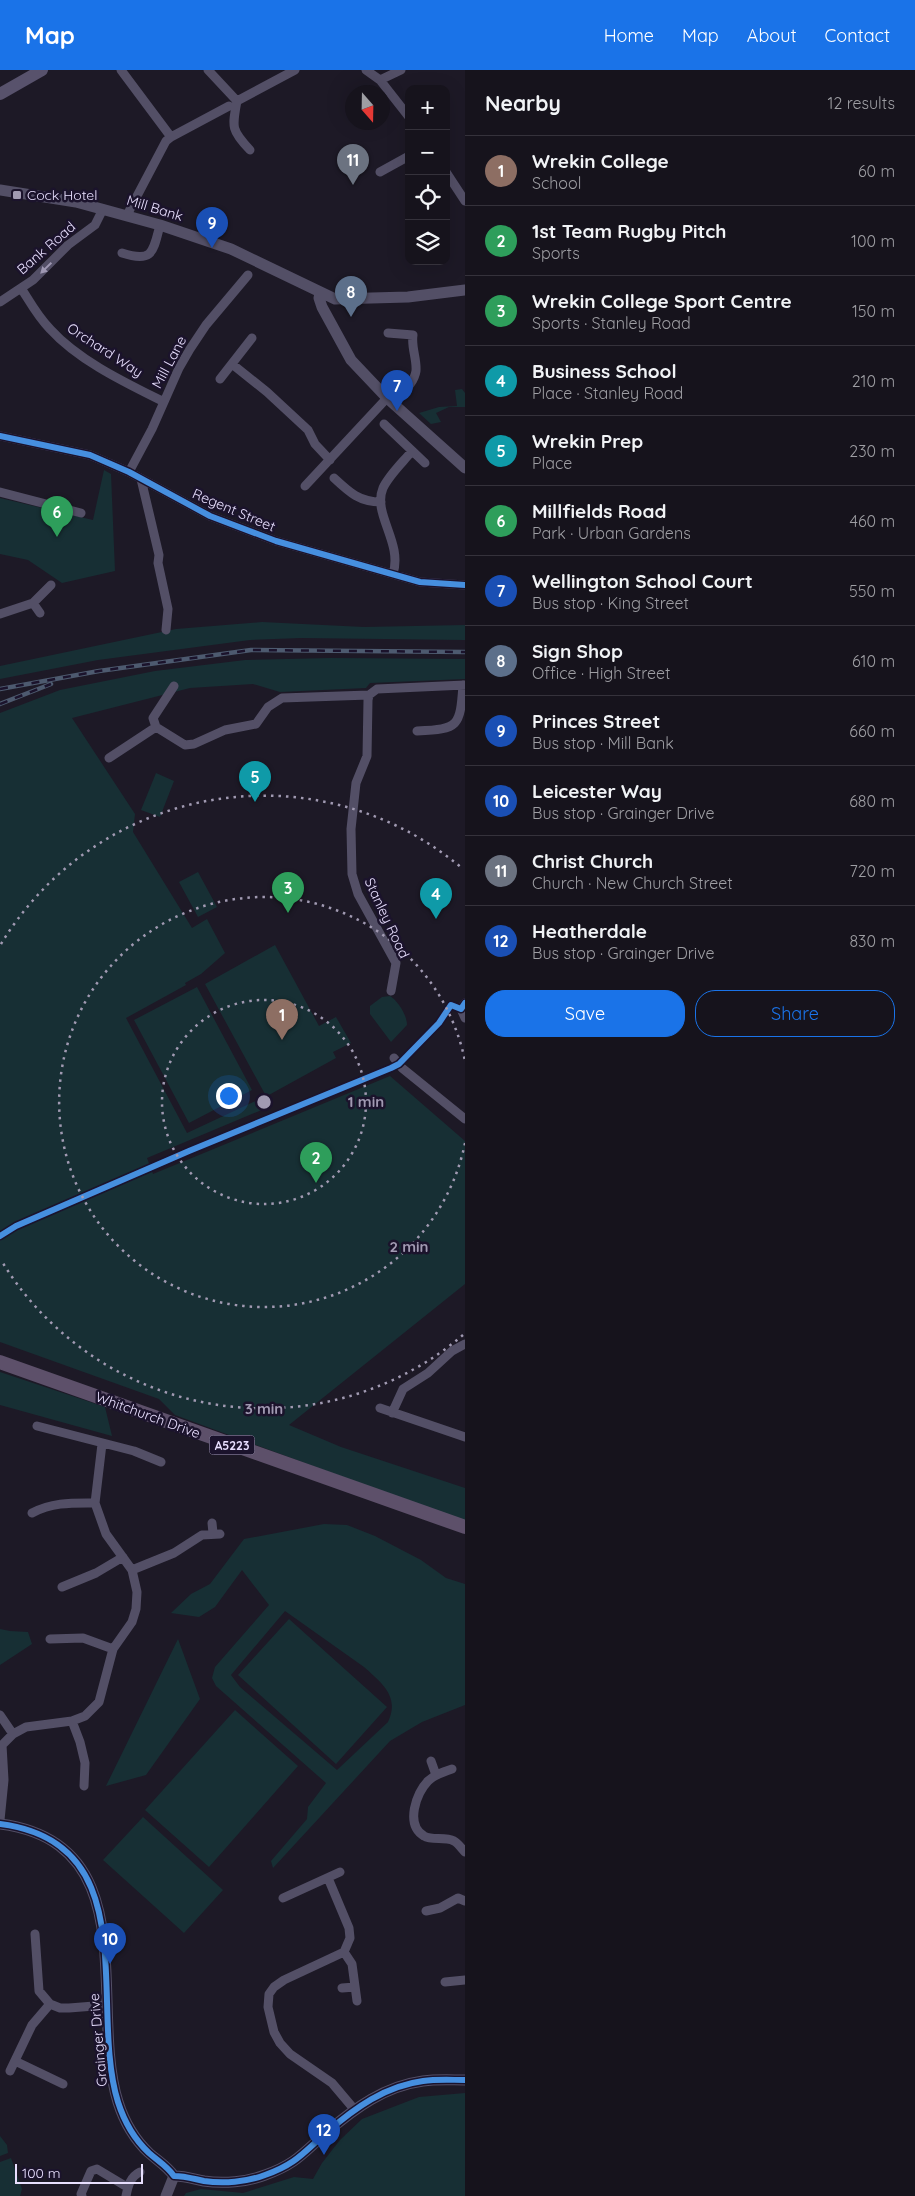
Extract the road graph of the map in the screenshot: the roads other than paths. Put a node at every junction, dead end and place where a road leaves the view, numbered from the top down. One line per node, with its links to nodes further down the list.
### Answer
1 (42, 70): 8 (main road)
2 (121, 70): 11 (street)
3 (208, 70): 9 (street)
4 (295, 70): 9 (street)
5 (366, 70): 7 (street)
6 (401, 70): 7 (street)
7 (380, 80): 10 (street)
8 (0, 94)
9 (233, 103): 11 (street); 12 (street)
10 (405, 112)
11 (172, 136): 19 (street)
12 (250, 150)
13 (405, 158): 14 (street)
14 (380, 172)
15 (448, 175): 17 (street)
16 (0, 190): 18 (street, Mill Bank)
17 (465, 201)
18 (103, 209): 19 (street, Mill Bank); 23 (street, Bank Road, one-way to 23)
19 (127, 215): 20 (street, Mill Bank)
20 (160, 225): 21 (street); 25 (street, Mill Bank)
21 (122, 253)
22 (248, 275): 32 (street, Mill Lane)
23 (21, 288): 26 (street, Bank Road); 32 (street, Orchard Way)
24 (465, 290): 25 (street, Mill Bank)
25 (320, 294): 31 (street)
26 (0, 302)
27 (388, 333): 31 (street)
28 (252, 338): 29 (street)
29 (232, 364): 30 (street); 36 (street)
30 (220, 380)
31 (390, 401): 36 (street); 38 (street)
32 (164, 402): 39 (street, Mill Lane)
33 (384, 424): 35 (street)
34 (0, 436): 39 (street, Regent Street)
35 (412, 451): 37 (street); 44 (street)
36 (330, 460): 42 (street)
37 (425, 463)
38 (465, 468)
39 (129, 472): 41 (street, Regent Street)
40 (334, 478): 44 (street)
41 (141, 479): 46 (street, Regent Street); 52 (street)
42 (305, 486)
43 (0, 492): 45 (street)
44 (381, 502): 46 (street)
45 (81, 513)
46 (394, 574): 48 (street, Regent Street)
47 (51, 585): 49 (street)
48 (465, 585)
49 (34, 603): 50 (street); 51 (street)
50 (0, 614)
51 (40, 614)
52 (166, 630)
53 (464, 685): 55 (street); 56 (street)
54 (174, 686): 57 (street)
55 (369, 695): 57 (street); 60 (street, Stanley Road)
56 (461, 722): 58 (street)
57 (156, 727): 59 (street)
58 (417, 731)
59 (109, 758)
60 (392, 991)
61 (394, 1058): 62 (street)
62 (465, 1119)
63 (465, 1344): 66 (street)
64 (0, 1362): 74 (main road, Whitchurch Drive / A5223)
65 (380, 1408): 66 (street)
66 (392, 1413): 68 (street)
67 (38, 1426): 69 (street)
68 (465, 1437)
69 (102, 1444): 70 (street); 71 (street)
70 (161, 1462)
71 (95, 1503): 72 (street); 75 (street)
72 (32, 1513)
73 (212, 1523): 76 (street)
74 (465, 1527)
75 (123, 1557): 76 (street); 77 (street)
76 (132, 1570): 79 (street)
77 (62, 1587)
78 (50, 1640): 79 (street)
79 (113, 1649): 81 (street)
80 (0, 1715): 82 (street)
81 (72, 1721): 82 (street); 86 (street)
82 (13, 1734): 87 (street)
83 (431, 1761): 85 (street)
84 (452, 1769): 85 (street)
85 (436, 1775): 89 (street)
86 (84, 1786)
87 (0, 1820)
88 (0, 1824): 103 (street, Grainger Drive)
89 (465, 1852)
90 (340, 1872): 91 (street)
91 (328, 1878): 92 (street); 96 (street)
92 (283, 1898)
93 (465, 1901): 94 (street)
94 (426, 1911)
95 (35, 1934): 102 (street)
96 (344, 1952): 99 (street); 108 (street)
97 (465, 1980): 98 (street)
98 (445, 1982)
99 (355, 1987): 100 (street); 101 (street)
100 (342, 1988)
101 (357, 2001)
102 (50, 2004): 103 (street); 104 (street)
103 (107, 2005): 110 (street, Grainger Drive)
104 (15, 2061): 105 (street); 107 (street)
105 (10, 2071)
106 (465, 2080): 108 (street)
107 (63, 2084)
108 (354, 2109): 110 (street)
109 (140, 2172): 111 (street)
110 (174, 2176): 113 (street)
111 (126, 2192): 112 (street)
112 (82, 2196)
113 (166, 2196)

